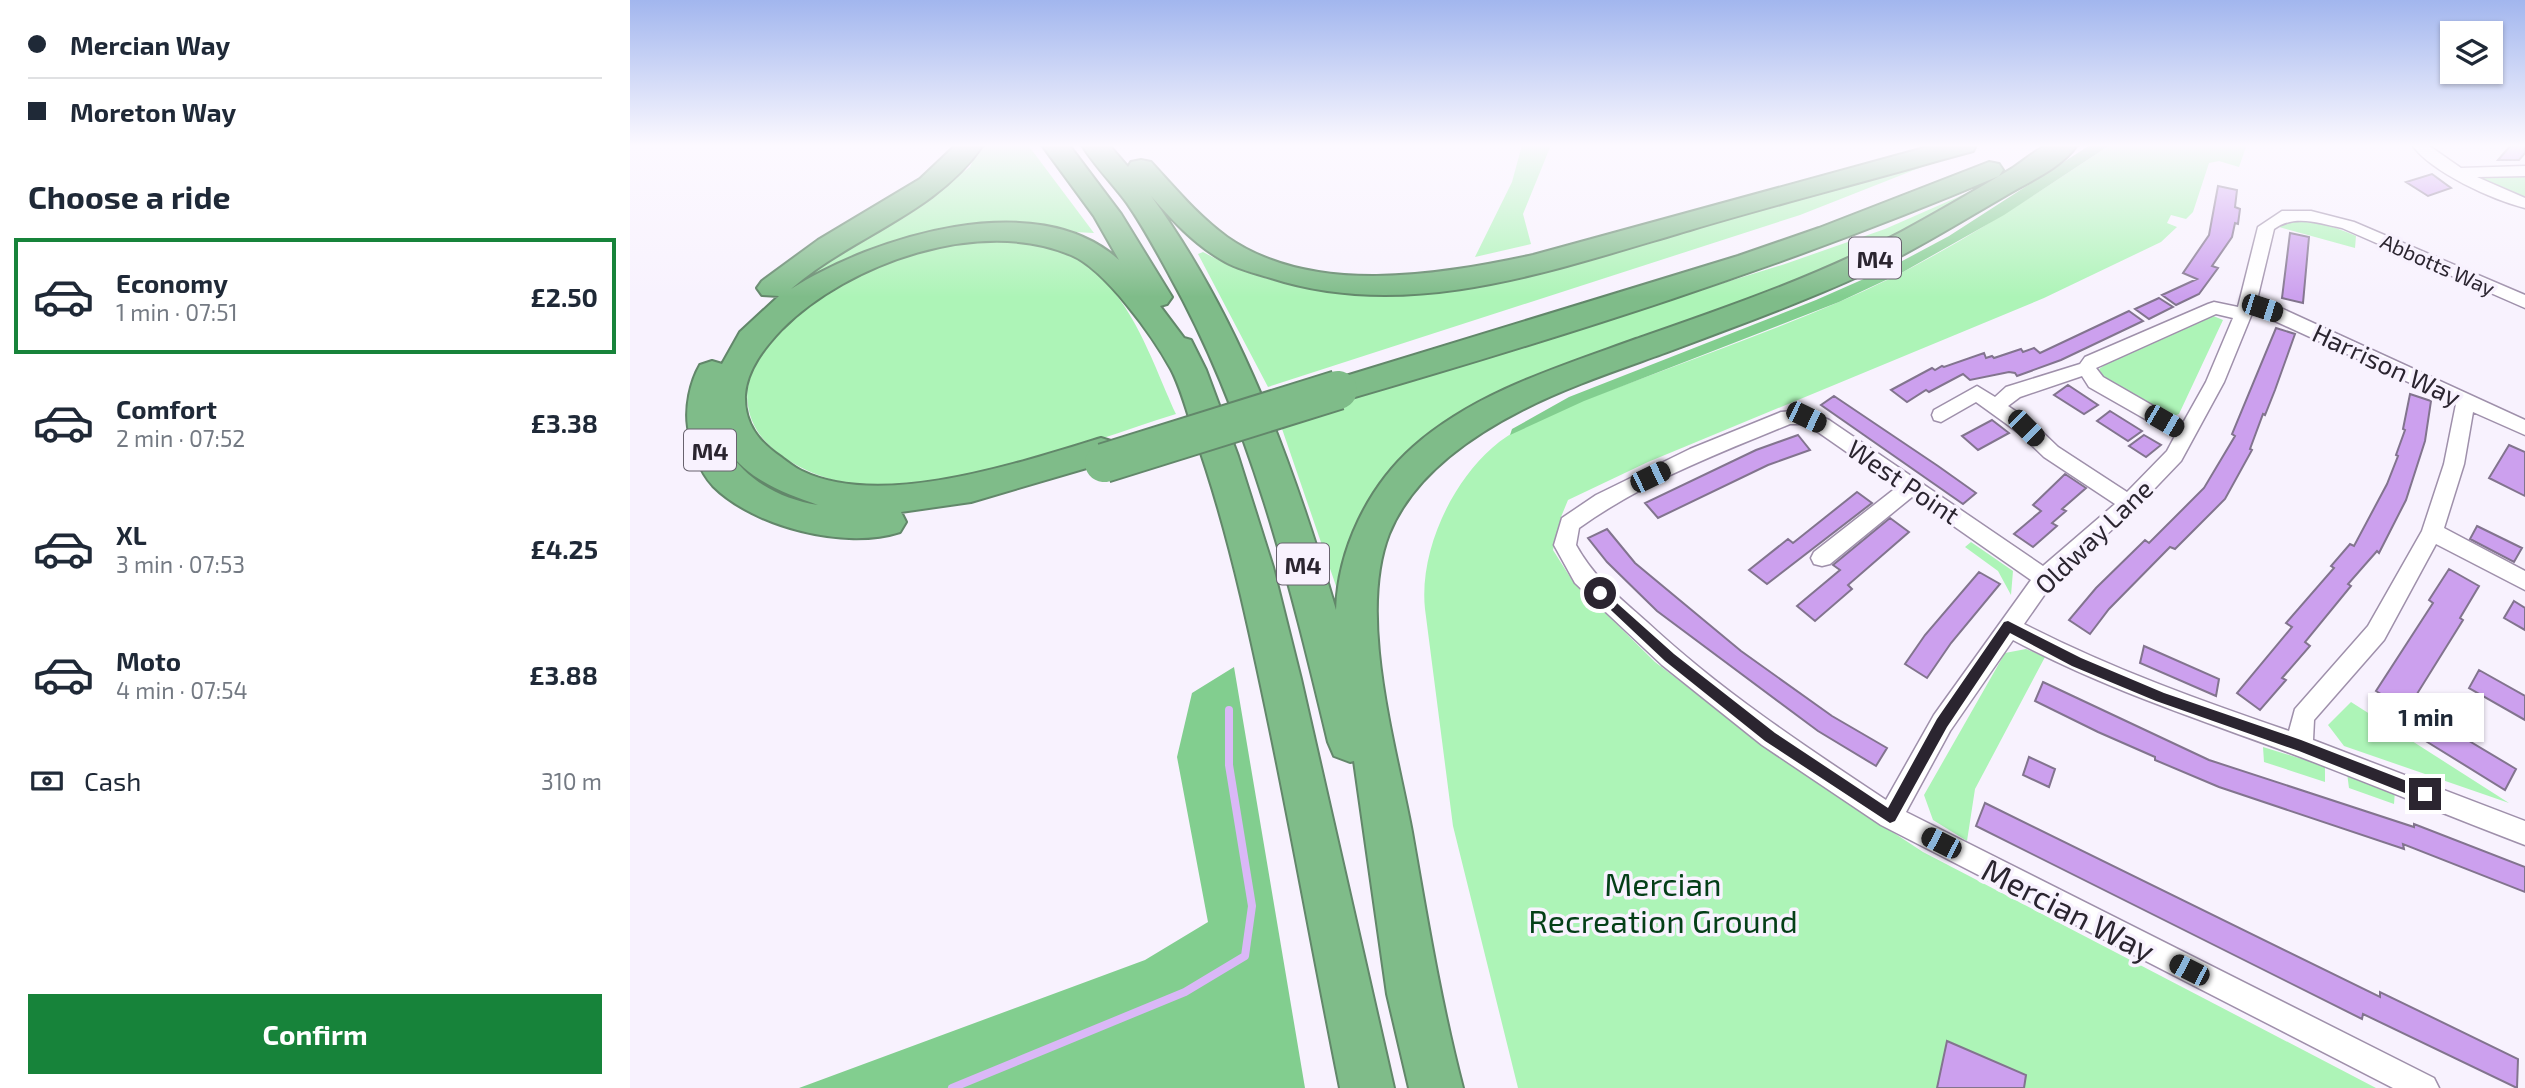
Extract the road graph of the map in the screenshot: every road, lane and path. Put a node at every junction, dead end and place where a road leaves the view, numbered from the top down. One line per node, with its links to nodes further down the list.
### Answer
1 (914, 196): 19 (highway, M4)
2 (1094, 196): 12 (highway, M4)
3 (1135, 196): 31 (highway, M4)
4 (1167, 196): 5 (highway)
5 (1779, 196)
6 (1886, 196): 13 (highway, M4)
7 (1930, 196): 13 (highway, M4)
8 (1985, 196): 31 (highway, M4)
9 (2525, 302): 10 (street, Abbotts Way)
10 (2246, 309): 11 (street); 15 (street, Harrison Way); 18 (street, Oldway Lane)
11 (2086, 368): 14 (street); 18 (street)
12 (1189, 370): 19 (highway, M4); 32 (highway, M4)
13 (1336, 385): 19 (highway, M4, bridge)
14 (2002, 401)
15 (2466, 401): 17 (street, Harrison Way); 23 (street)
16 (1941, 415): 21 (street)
17 (2525, 429)
18 (2187, 434): 21 (street, Oldway Lane)
19 (1103, 457)
20 (1912, 486): 22 (street, West Point); 24 (street); 25 (street, West Point)
21 (2129, 503): 25 (street, Oldway Lane)
22 (1569, 524): 29 (street, Mercian Way)
23 (2432, 533): 26 (street); 28 (street)
24 (1822, 558)
25 (2044, 578): 27 (street, Oldway Lane)
26 (2525, 581)
27 (2008, 626): 28 (street); 29 (street, Oldway Lane)
28 (2301, 746): 30 (street)
29 (1890, 817): 34 (street, Mercian Way)
30 (2525, 833)
31 (1419, 1020): 33 (highway, M4)
32 (1367, 1088)
33 (1436, 1088)
34 (2424, 1088)

